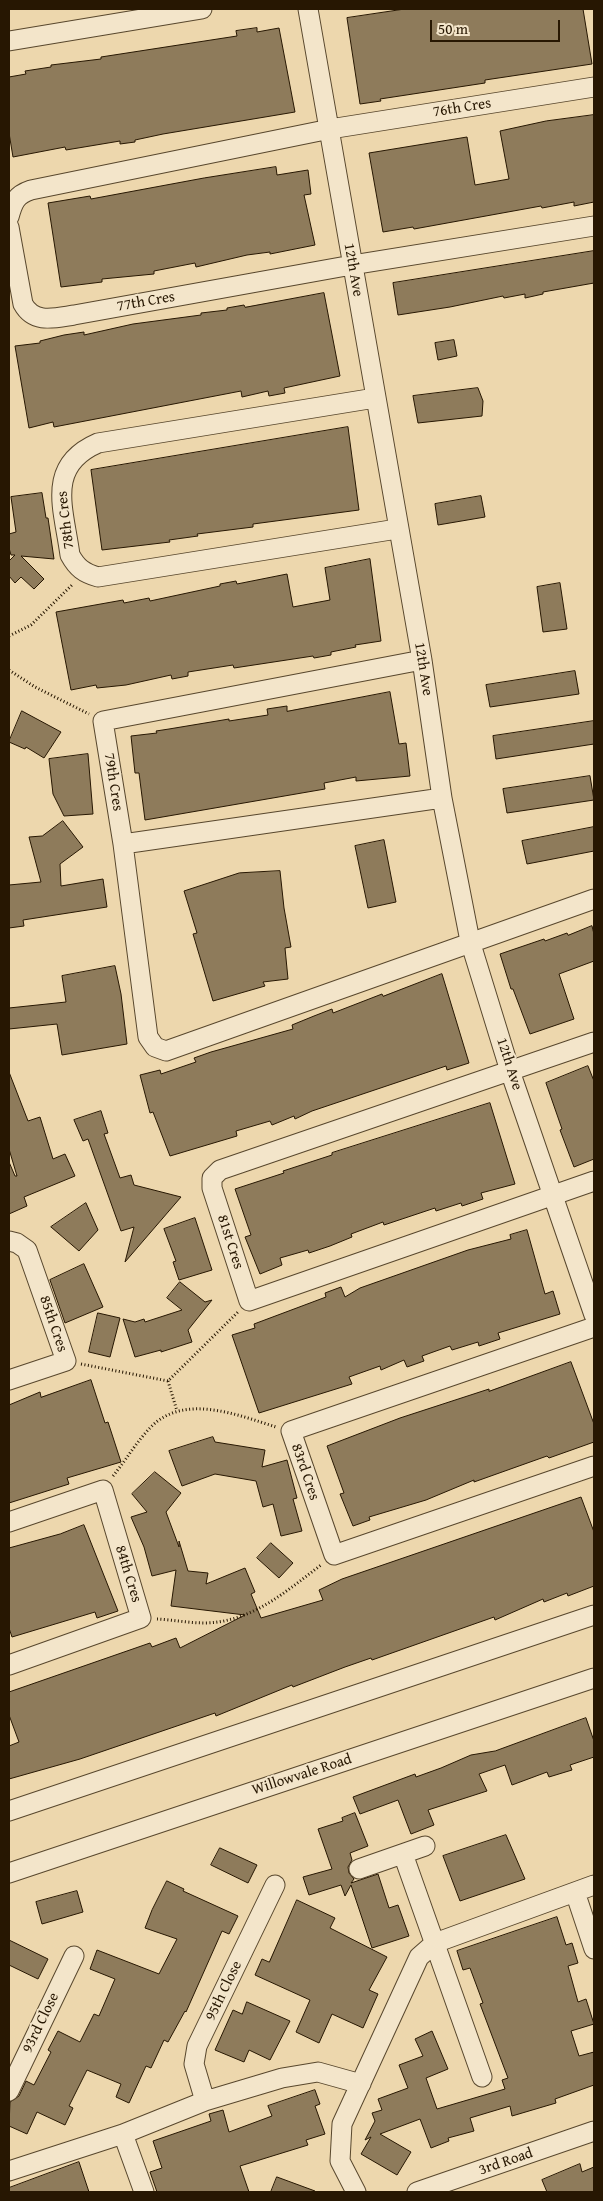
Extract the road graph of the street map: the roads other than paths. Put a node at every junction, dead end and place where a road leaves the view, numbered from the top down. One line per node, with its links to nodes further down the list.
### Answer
1 (202, 9): 3 (street)
2 (308, 9): 5 (street, 12th Ave)
3 (9, 41)
4 (594, 87): 5 (street, 76th Cres)
5 (330, 129): 6 (street); 9 (street, 12th Ave)
6 (9, 217)
7 (594, 226): 9 (street)
8 (9, 227): 9 (street, 77th Cres)
9 (352, 265): 10 (street, 12th Ave)
10 (375, 398): 11 (street, 12th Ave); 11 (street, 78th Cres)
11 (397, 529): 12 (street, 12th Ave)
12 (422, 660): 13 (street, 12th Ave); 14 (street, 79th Cres)
13 (442, 798): 14 (street); 16 (street, 12th Ave)
14 (123, 844): 16 (street, 79th Cres)
15 (594, 899): 16 (street)
16 (470, 941): 18 (street, 12th Ave)
17 (594, 1042): 18 (street, 81st Cres)
18 (510, 1071): 20 (street, 12th Ave); 20 (street, 81st Cres)
19 (594, 1181): 20 (street)
20 (554, 1194): 22 (street, 12th Ave)
21 (9, 1241): 24 (street, 85th Cres)
22 (594, 1314)
23 (594, 1327): 25 (street, 83rd Cres)
24 (9, 1380)
25 (594, 1466)
26 (9, 1522): 28 (street, 84th Cres)
27 (594, 1615): 30 (street)
28 (9, 1665)
29 (594, 1678): 34 (street, Willowvale Road)
30 (9, 1811)
31 (425, 1846): 32 (street)
32 (403, 1854): 33 (street); 38 (street)
33 (359, 1869)
34 (9, 1873)
35 (275, 1885): 44 (street, 95th Close)
36 (594, 1885): 37 (street)
37 (575, 1892): 38 (street); 39 (street)
38 (435, 1943): 41 (street); 42 (street)
39 (594, 1949)
40 (74, 1956): 43 (street, 93rd Close)
41 (482, 2077)
42 (361, 2084): 44 (street); 49 (street)
43 (9, 2091)
44 (205, 2101): 46 (street)
45 (594, 2131): 50 (street, 3rd Road)
46 (123, 2134): 47 (street); 48 (street)
47 (9, 2169)
48 (144, 2192)
49 (356, 2192)
50 (417, 2192)

